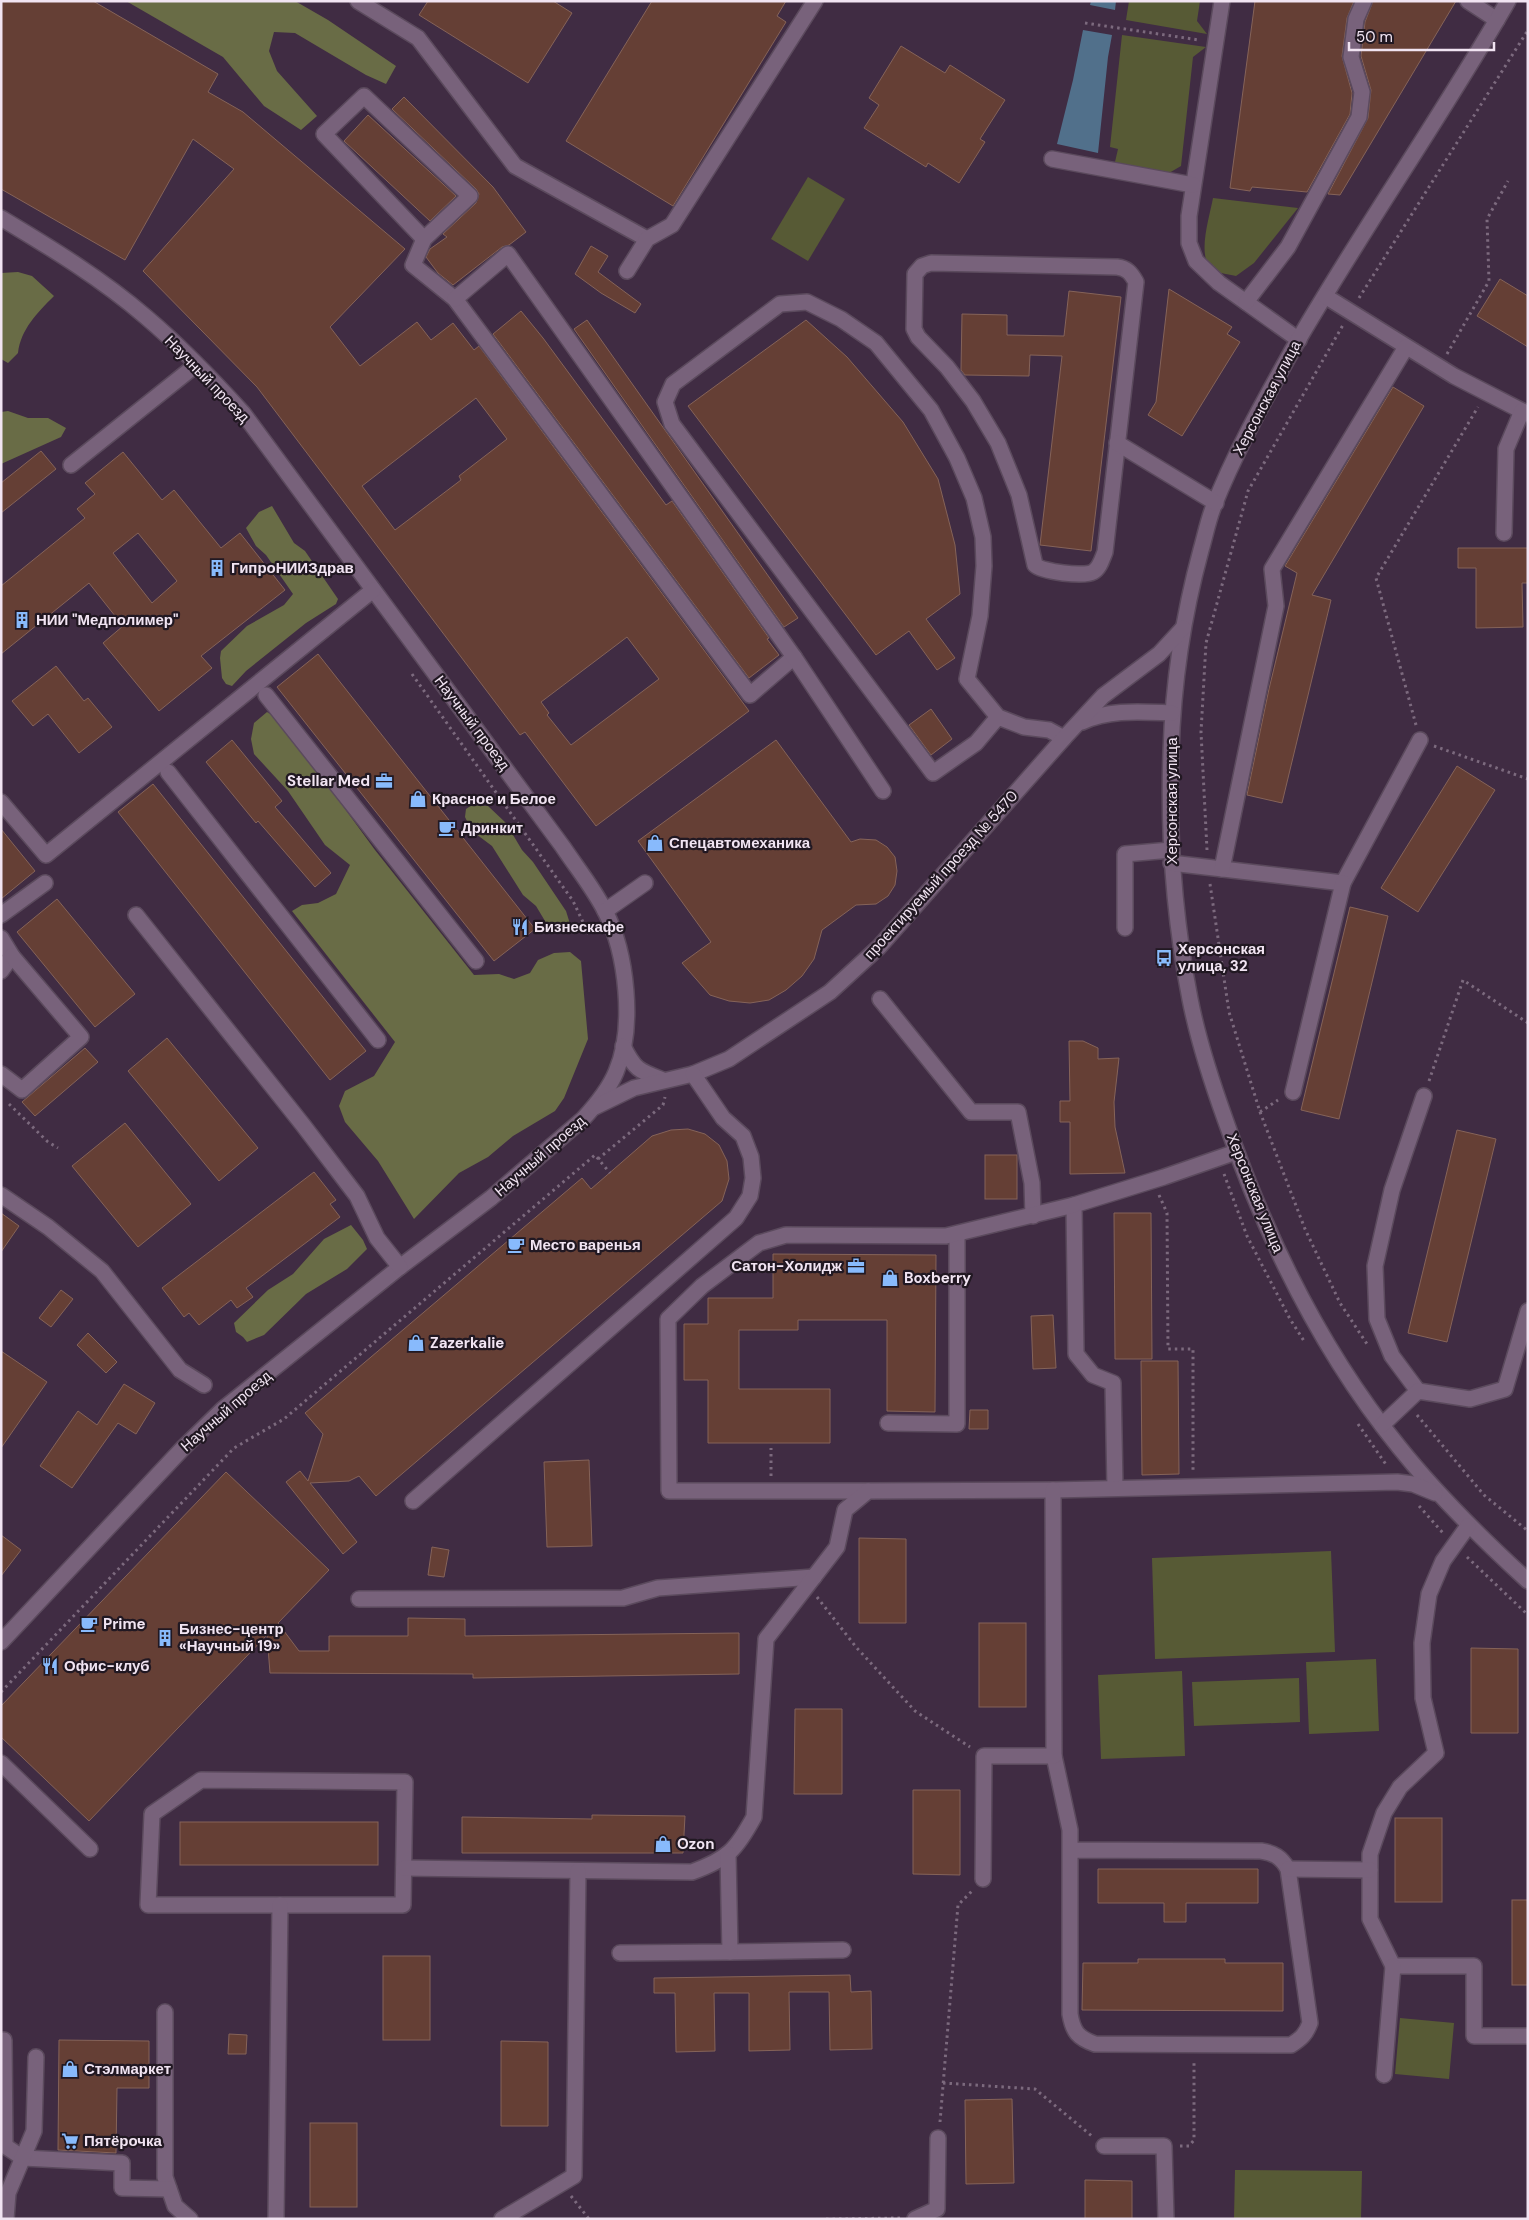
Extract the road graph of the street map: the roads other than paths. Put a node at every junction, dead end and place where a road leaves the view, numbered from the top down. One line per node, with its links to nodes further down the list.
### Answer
1 (358, 1): 11 (street)
2 (815, 1): 11 (street)
3 (1222, 1): 8 (street)
4 (1364, 1): 15 (street)
5 (1468, 1): 6 (street)
6 (1501, 9): 13 (street, Херсонская улица)
7 (1052, 159): 8 (street)
8 (1193, 185): 15 (street)
9 (1, 218): 18 (street, Научный проезд)
10 (424, 238): 10 (street); 14 (street)
11 (647, 239): 12 (street)
12 (627, 271)
13 (1325, 296): 16 (street, Херсонская улица); 17 (street)
14 (455, 299): 26 (street); 26 (street)
15 (1246, 302): 16 (street)
16 (1299, 340): 22 (street, Херсонская улица)
17 (1406, 347): 19 (street); 37 (street)
18 (196, 365): 21 (street); 24 (street, Научный проезд)
19 (1525, 412): 23 (street)
20 (1117, 442): 20 (street); 22 (street)
21 (71, 466)
22 (1216, 503): 25 (street, Херсонская улица)
23 (1504, 533)
24 (373, 590): 35 (street); 41 (street, Научный проезд)
25 (1183, 628): 28 (street, Херсонская улица); 30 (street, проектируемый проезд № 5470)
26 (794, 657): 34 (street)
27 (266, 695): 47 (street)
28 (1172, 713): 30 (street, проектируемый проезд № 5470); 36 (street, Херсонская улица)
29 (998, 717): 29 (street); 31 (street)
30 (1076, 725): 31 (street, проектируемый проезд № 5470)
31 (1064, 738): 53 (street, проектируемый проезд № 5470)
32 (1420, 740): 40 (street)
33 (168, 772): 50 (street)
34 (883, 791)
35 (1, 802)
36 (1171, 856): 37 (street); 44 (street); 58 (street, Херсонская улица)
37 (1215, 868): 40 (street)
38 (45, 883): 42 (street)
39 (645, 883): 41 (street)
40 (1343, 883): 55 (street)
41 (605, 911): 51 (street, Научный проезд)
42 (1, 915)
43 (136, 915): 63 (street)
44 (1124, 928)
45 (1, 938): 46 (street)
46 (12, 956): 48 (street); 52 (street)
47 (476, 961)
48 (1, 971)
49 (880, 999): 61 (street)
50 (378, 1040)
51 (623, 1046): 54 (street); 57 (street, Научный проезд)
52 (1, 1074)
53 (693, 1074): 54 (street, проектируемый проезд № 5470); 73 (street)
54 (667, 1080): 57 (street, проектируемый проезд № 5470)
55 (1293, 1092)
56 (1424, 1096): 66 (street)
57 (593, 1108): 63 (street, Научный проезд)
58 (1236, 1152): 60 (street); 68 (street, Херсонская улица)
59 (1, 1195): 65 (street)
60 (1074, 1204): 61 (street); 69 (street)
61 (1033, 1216): 62 (street)
62 (957, 1234): 67 (street); 71 (street)
63 (400, 1268): 78 (street, Научный проезд)
64 (1528, 1311): 66 (street)
65 (204, 1385)
66 (1418, 1391): 68 (street)
67 (888, 1423)
68 (1382, 1425): 72 (street, Херсонская улица)
69 (1115, 1488): 70 (street); 72 (street)
70 (1053, 1490): 71 (street); 79 (street)
71 (868, 1491): 75 (street)
72 (1438, 1494): 74 (street, Херсонская улица)
73 (413, 1501)
74 (1468, 1526): 76 (street, Херсонская улица); 86 (street)
75 (811, 1581): 77 (street); 83 (street)
76 (1528, 1581)
77 (359, 1599)
78 (1, 1642)
79 (1054, 1756): 82 (street); 88 (street)
80 (1, 1763): 81 (street)
81 (90, 1849)
82 (1071, 1850): 85 (street); 85 (street)
83 (728, 1854): 87 (street); 91 (street)
84 (404, 1868): 87 (street); 89 (street); 89 (street)
85 (1288, 1869): 86 (street)
86 (1370, 1870): 93 (street)
87 (578, 1871): 107 (street)
88 (983, 1879)
89 (280, 1905): 106 (street)
90 (843, 1950): 91 (street)
91 (730, 1952): 92 (street)
92 (620, 1953)
93 (1393, 1966): 95 (street); 98 (street)
94 (166, 2012): 102 (street)
95 (1528, 2036)
96 (4, 2040): 101 (street)
97 (36, 2056): 101 (street)
98 (1384, 2075)
99 (938, 2138): 103 (street)
100 (1104, 2146): 108 (street)
101 (22, 2158): 102 (street); 104 (street)
102 (169, 2189): 105 (street)
103 (916, 2218)
104 (6, 2219)
105 (190, 2219)
106 (276, 2219)
107 (502, 2219)
108 (1166, 2219)

